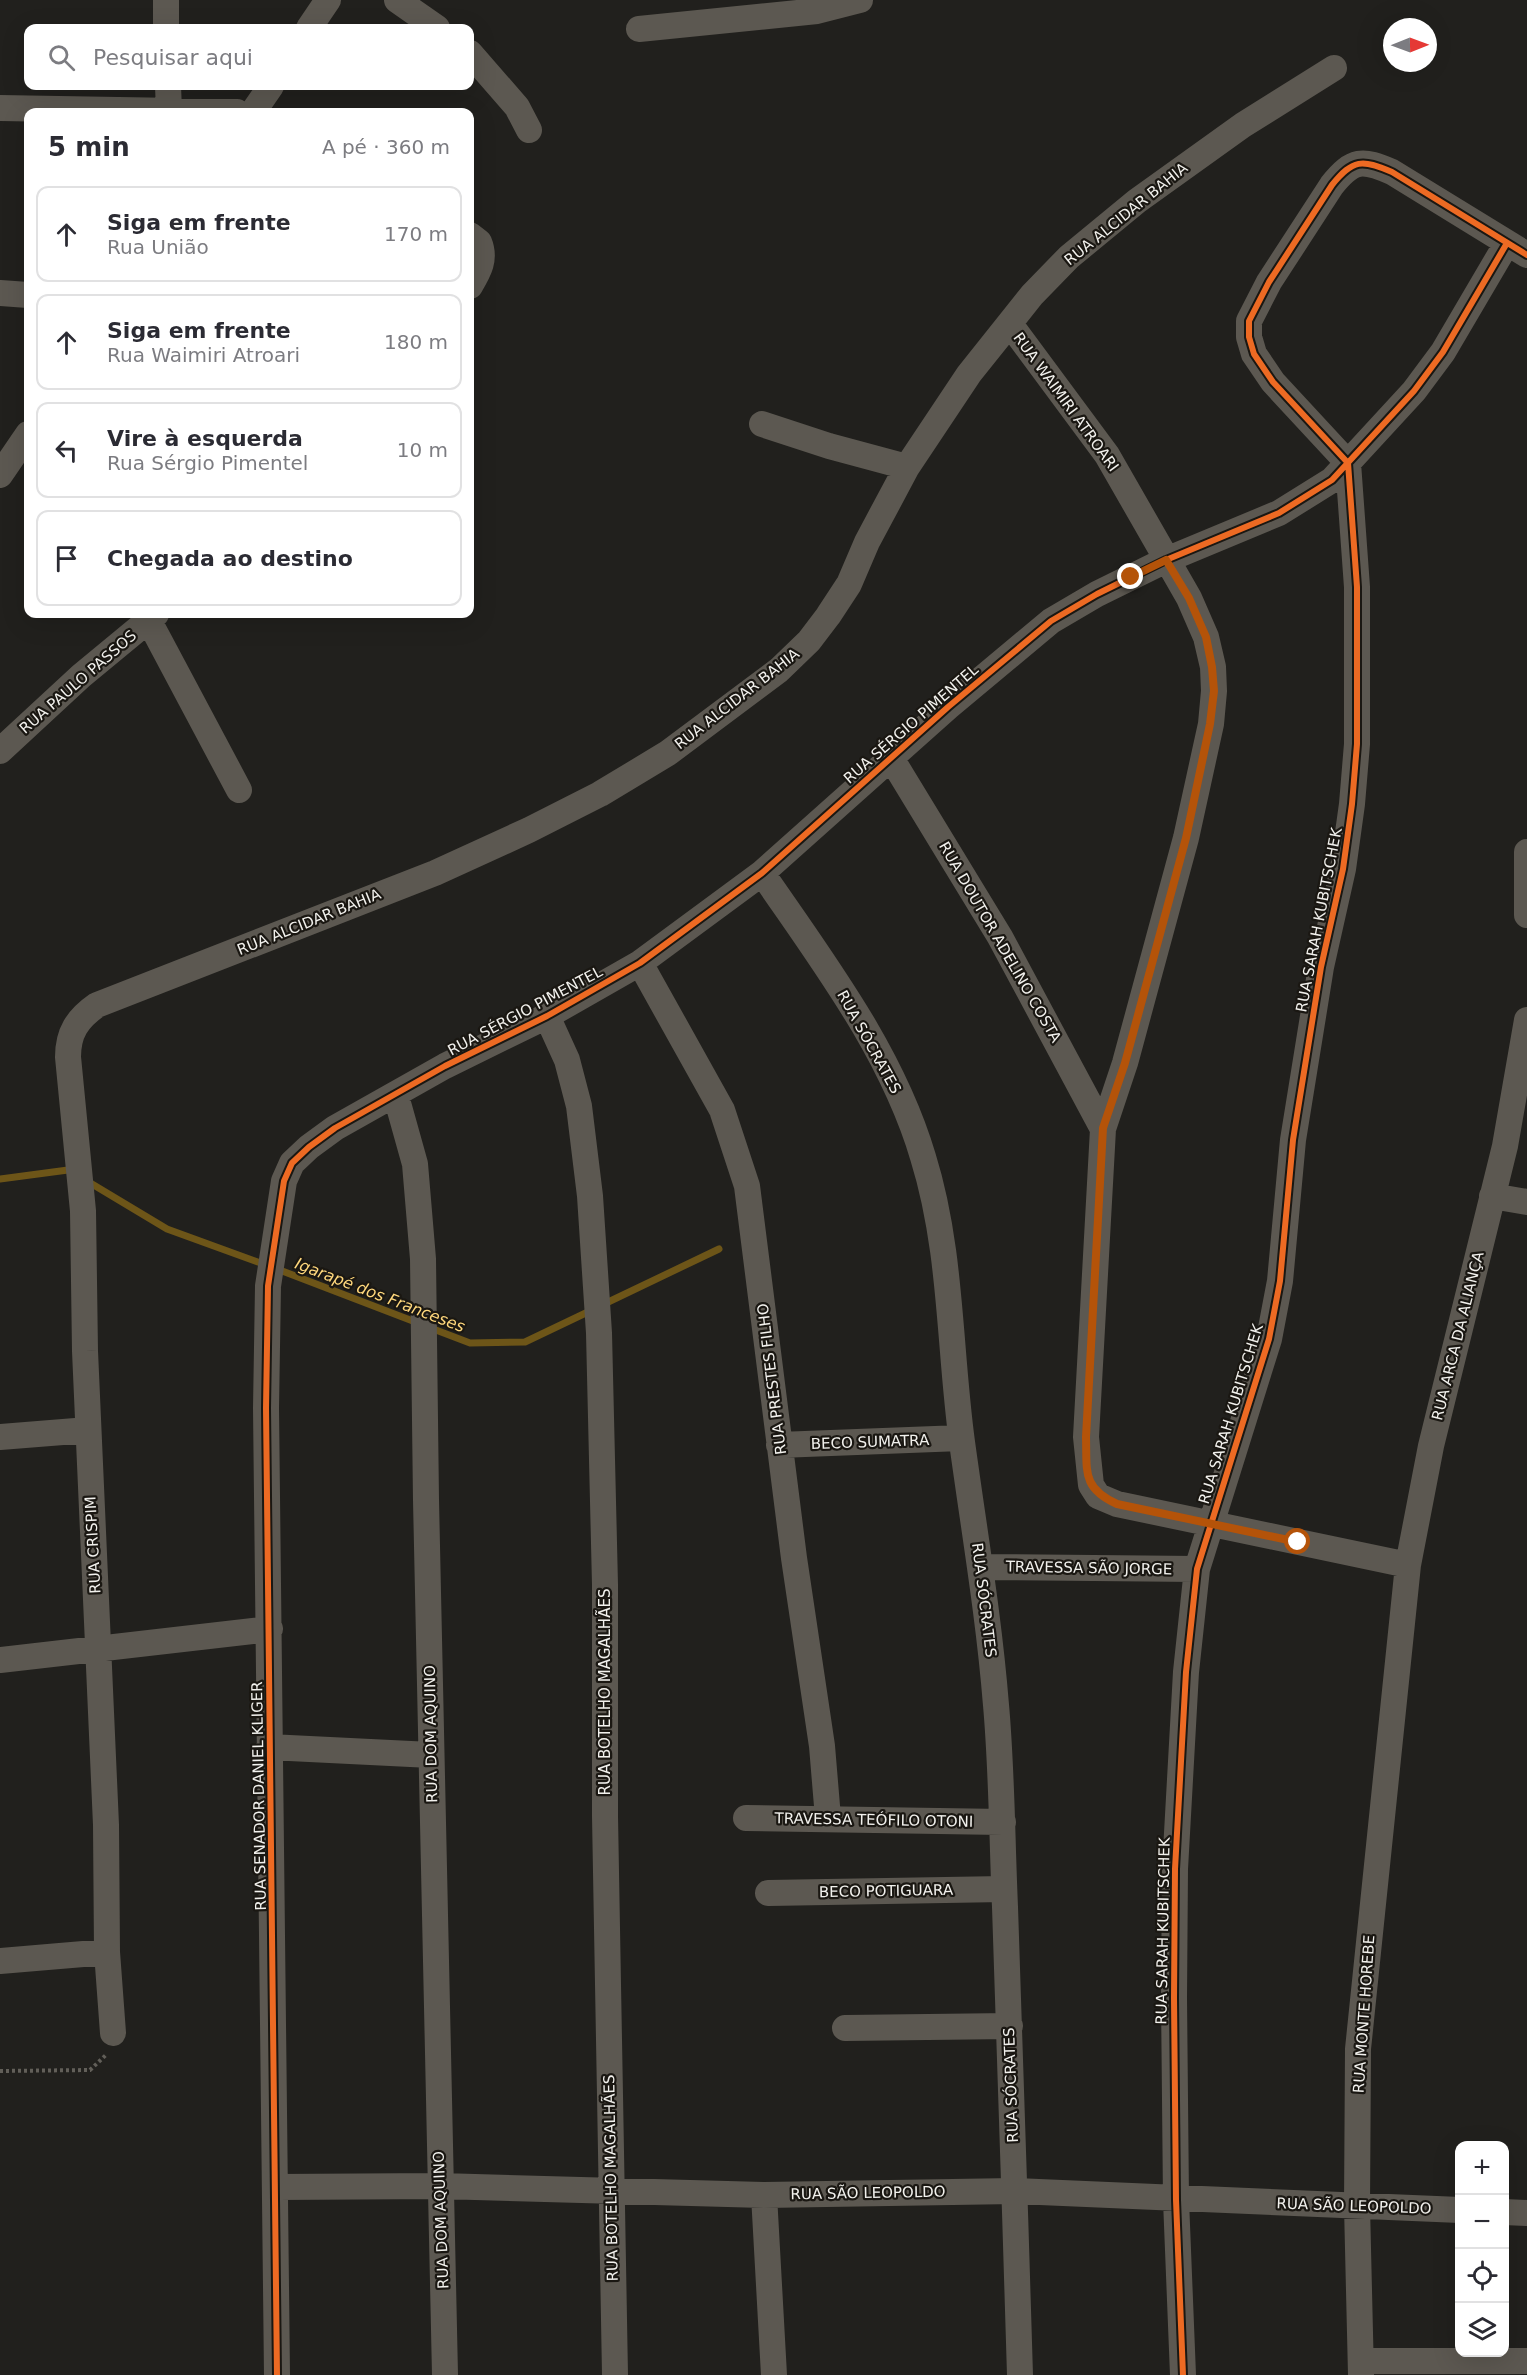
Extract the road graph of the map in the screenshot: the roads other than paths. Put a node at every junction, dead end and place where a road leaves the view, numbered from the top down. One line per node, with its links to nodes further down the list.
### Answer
1 (166, 0): 6 (street)
2 (328, 0): 7 (street)
3 (397, 0): 8 (street)
4 (860, 0): 5 (street)
5 (751, 10): 9 (street)
6 (166, 24)
7 (312, 24)
8 (431, 24)
9 (639, 29)
10 (474, 58): 17 (street)
11 (1335, 68): 23 (street, RUA ALCIDAR BAHIA)
12 (268, 90): 16 (street)
13 (168, 98): 14 (street); 15 (street)
14 (0, 108)
15 (217, 108)
16 (256, 108)
17 (529, 130)
18 (474, 238): 20 (street)
19 (1517, 249): 26 (street, RUA SÉRGIO PIMENTEL); 26 (street)
20 (474, 280)
21 (0, 292): 22 (street)
22 (24, 295)
23 (1010, 324): 27 (street, RUA ALCIDAR BAHIA); 29 (street, RUA WAIMIRI ATROARI)
24 (762, 424): 27 (street)
25 (24, 440): 28 (street)
26 (1348, 464): 29 (street, RUA SÉRGIO PIMENTEL); 51 (street, RUA SARAH KUBITSCHEK)
27 (907, 467): 41 (street, RUA ALCIDAR BAHIA)
28 (0, 475)
29 (1166, 560): 33 (street, RUA SÉRGIO PIMENTEL); 43 (street, RUA WAIMIRI ATROARI)
30 (150, 618): 32 (street, RUA PAULO PASSOS)
31 (153, 618): 34 (street)
32 (0, 751)
33 (891, 758): 36 (street, RUA SÉRGIO PIMENTEL); 43 (street, RUA DOUTOR ADELINO COSTA)
34 (238, 790)
35 (1527, 852): 37 (street)
36 (762, 873): 38 (street, RUA SÉRGIO PIMENTEL); 49 (street, RUA SÓCRATES)
37 (1527, 915)
38 (640, 963): 39 (street, RUA SÉRGIO PIMENTEL); 50 (street, RUA PRESTES FILHO)
39 (547, 1016): 42 (street, RUA SÉRGIO PIMENTEL); 73 (street, RUA BOTELHO MAGALHÃES)
40 (1527, 1020): 45 (street, RUA ARCA DA ALIANÇA)
41 (68, 1057): 47 (street, RUA CRISPIM)
42 (396, 1095): 44 (street, RUA SÉRGIO PIMENTEL); 60 (street, RUA DOM AQUINO)
43 (1103, 1128): 51 (street, RUA WAIMIRI ATROARI)
44 (284, 1181): 55 (street, RUA SENADOR DANIEL KLIGER)
45 (1492, 1196): 46 (street); 52 (street, RUA ARCA DA ALIANÇA)
46 (1527, 1202)
47 (88, 1430): 48 (street); 56 (street, RUA CRISPIM)
48 (0, 1437)
49 (961, 1438): 50 (street, BECO SUMATRA); 53 (street, RUA SÓCRATES)
50 (779, 1445): 62 (street, RUA PRESTES FILHO)
51 (1210, 1525): 52 (street, RUA WAIMIRI ATROARI); 54 (street, RUA SARAH KUBITSCHEK)
52 (1408, 1565): 57 (street, RUA ARCA DA ALIANÇA)
53 (981, 1567): 54 (street, TRAVESSA SÃO JORGE); 63 (street, RUA SÓCRATES)
54 (1197, 1569): 76 (street, RUA SARAH KUBITSCHEK)
55 (270, 1629): 56 (street); 59 (street, RUA SENADOR DANIEL KLIGER)
56 (98, 1647): 58 (street); 66 (street, RUA CRISPIM)
57 (1399, 1654): 77 (street, RUA MONTE HOREBE)
58 (0, 1660)
59 (269, 1747): 60 (street); 72 (street, RUA SENADOR DANIEL KLIGER)
60 (431, 1755): 71 (street, RUA DOM AQUINO)
61 (746, 1818): 62 (street, TRAVESSA TEÓFILO OTONI)
62 (828, 1818): 63 (street, TRAVESSA TEÓFILO OTONI)
63 (1003, 1822): 64 (street, RUA SÓCRATES)
64 (1004, 1889): 65 (street, BECO POTIGUARA); 68 (street, RUA SÓCRATES)
65 (768, 1893)
66 (107, 1952): 67 (street); 70 (street, RUA CRISPIM)
67 (0, 1961)
68 (1010, 2026): 69 (street); 74 (street, RUA SÓCRATES)
69 (845, 2028)
70 (113, 2033)
71 (440, 2186): 72 (street, RUA SÃO LEOPOLDO); 73 (street, RUA SÃO LEOPOLDO); 84 (street, RUA DOM AQUINO)
72 (277, 2187): 83 (street, RUA SENADOR DANIEL KLIGER)
73 (612, 2189): 75 (street, RUA SÃO LEOPOLDO); 85 (street, RUA BOTELHO MAGALHÃES)
74 (1015, 2191): 75 (street, RUA SÃO LEOPOLDO); 76 (street, RUA SÃO LEOPOLDO); 87 (street, RUA SÓCRATES)
75 (764, 2195): 86 (street)
76 (1176, 2200): 77 (street, RUA SÃO LEOPOLDO); 88 (street, RUA SARAH KUBITSCHEK)
77 (1357, 2206): 78 (street, RUA SÃO LEOPOLDO); 82 (street, RUA MONTE HOREBE)
78 (1455, 2210)
79 (1509, 2212): 80 (street)
80 (1527, 2212)
81 (1527, 2361): 82 (street)
82 (1361, 2368)
83 (277, 2375)
84 (446, 2375)
85 (615, 2375)
86 (774, 2375)
87 (1020, 2375)
88 (1183, 2375)

